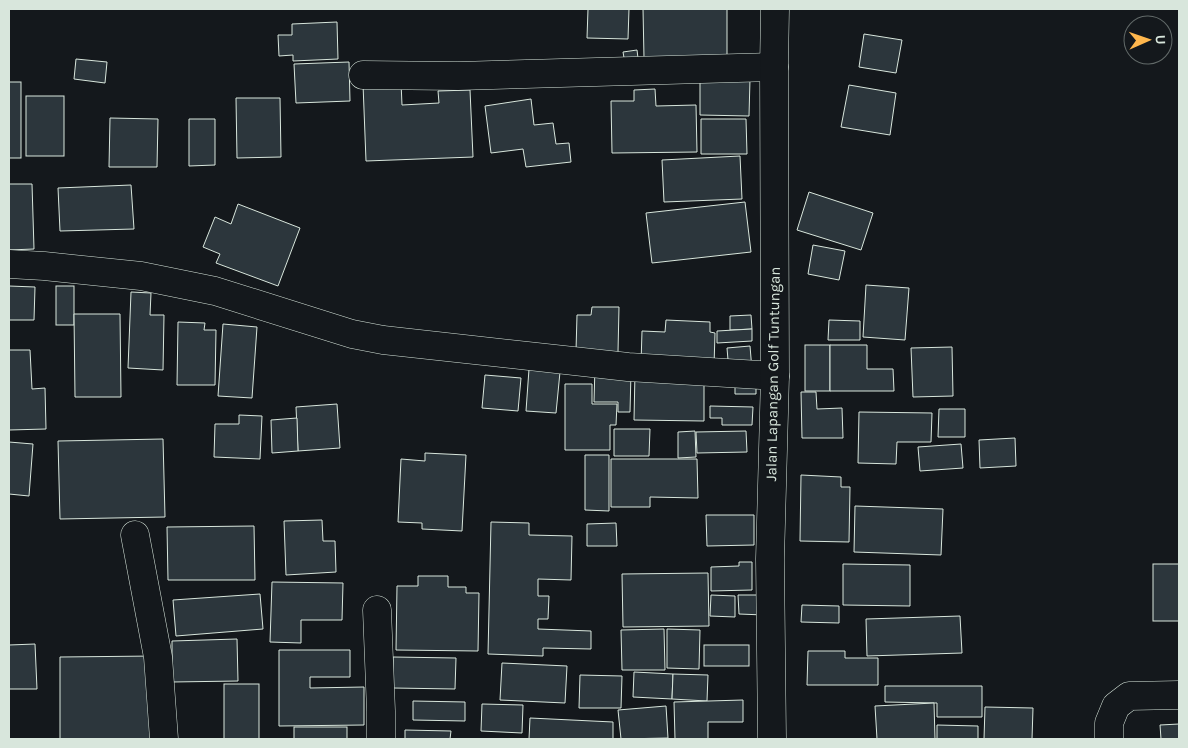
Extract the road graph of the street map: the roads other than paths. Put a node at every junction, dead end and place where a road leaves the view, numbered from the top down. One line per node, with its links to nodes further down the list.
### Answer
1 (775, 9): 2 (street, Jalan Lapangan Golf Tuntungan)
2 (774, 68): 3 (street); 5 (street, Jalan Lapangan Golf Tuntungan)
3 (363, 75)
4 (9, 264): 5 (street)
5 (775, 376): 11 (street, Jalan Lapangan Golf Tuntungan)
6 (135, 535): 9 (street)
7 (377, 610): 10 (street)
8 (1179, 695): 12 (street)
9 (164, 739)
10 (381, 739)
11 (772, 739)
12 (1109, 739)

